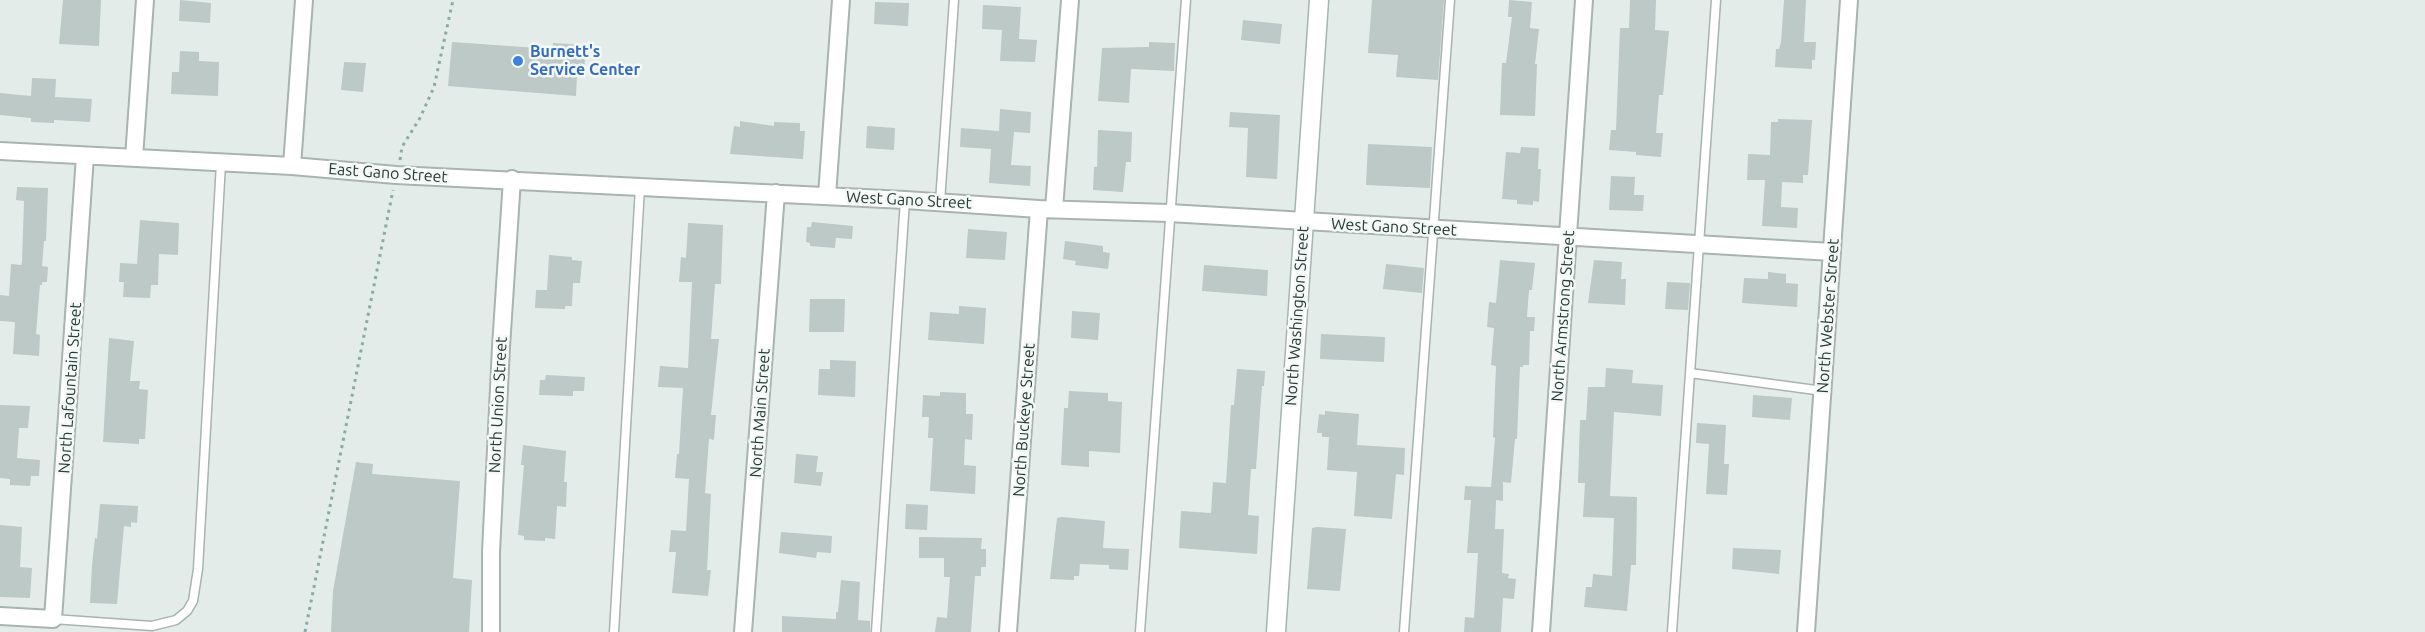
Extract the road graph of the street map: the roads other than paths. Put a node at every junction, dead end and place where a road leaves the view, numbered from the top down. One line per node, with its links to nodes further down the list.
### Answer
1 (145, 0): 14 (street)
2 (304, 0): 16 (street)
3 (841, 0): 20 (street)
4 (954, 0): 22 (lane)
5 (1070, 0): 23 (street, North Buckeye Street)
6 (1186, 0): 24 (lane)
7 (1319, 0): 25 (main road, North Washington Street)
8 (1450, 0): 26 (lane)
9 (1584, 0): 27 (street, North Armstrong Street)
10 (1716, 0): 28 (lane)
11 (1849, 0): 29 (street, North Webster Street)
12 (0, 151): 13 (street, East Gano Street)
13 (85, 156): 14 (street, East Gano Street); 33 (street, North Lafountain Street)
14 (134, 158): 15 (street, East Gano Street)
15 (221, 163): 16 (street, East Gano Street); 33 (lane)
16 (292, 166): 17 (street, East Gano Street)
17 (512, 179): 18 (street, East Gano Street); 34 (street, North Union Street)
18 (640, 187): 19 (street, East Gano Street); 35 (lane)
19 (776, 193): 20 (street, West Gano Street); 36 (street, North Main Street)
20 (827, 196): 21 (street, West Gano Street)
21 (905, 200): 22 (street, West Gano Street); 37 (lane)
22 (940, 202): 23 (street, West Gano Street)
23 (1047, 209): 24 (street, West Gano Street); 38 (street, North Buckeye Street)
24 (1169, 213): 25 (street, West Gano Street); 39 (lane)
25 (1304, 222): 26 (street, West Gano Street); 40 (main road, North Washington Street)
26 (1435, 228): 27 (street, West Gano Street); 41 (lane)
27 (1568, 236): 28 (street, West Gano Street); 42 (street, North Armstrong Street)
28 (1699, 243): 29 (street, West Gano Street); 30 (lane)
29 (1832, 252): 31 (street, North Webster Street)
30 (1690, 373): 31 (lane); 43 (lane)
31 (1823, 391): 44 (street, North Webster Street)
32 (0, 616): 33 (street)
33 (53, 619)
34 (491, 632)
35 (614, 632)
36 (743, 632)
37 (876, 632)
38 (1008, 632)
39 (1140, 632)
40 (1276, 632)
41 (1404, 632)
42 (1541, 632)
43 (1672, 632)
44 (1806, 632)

